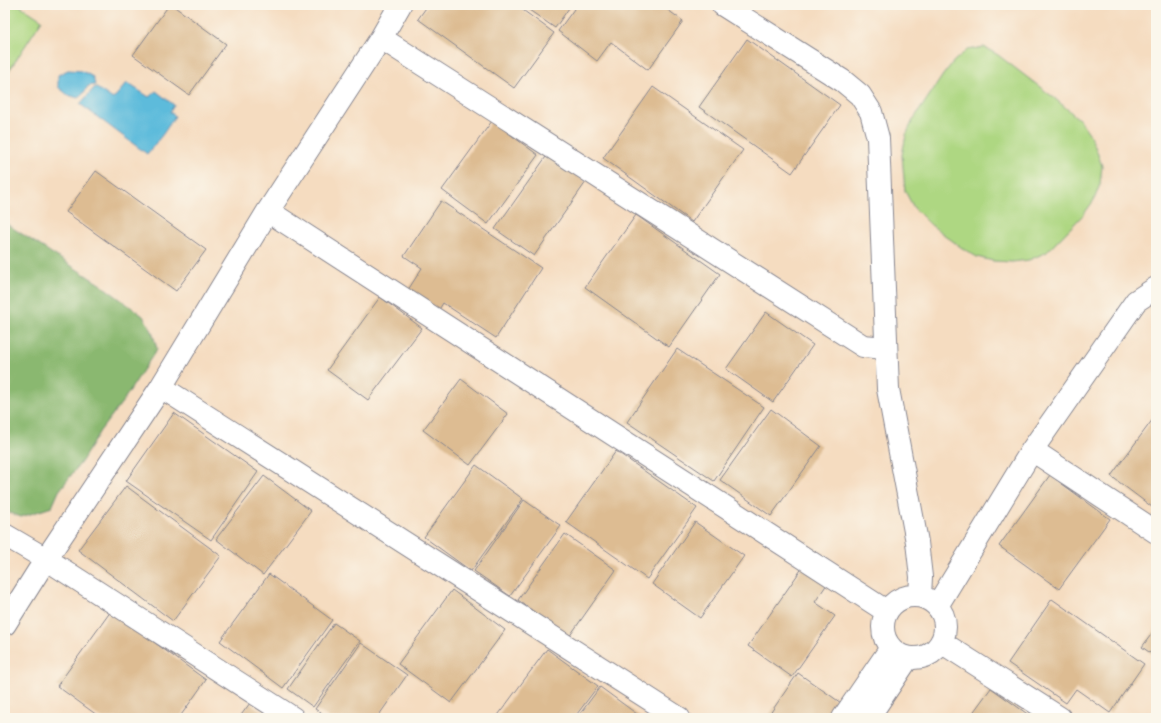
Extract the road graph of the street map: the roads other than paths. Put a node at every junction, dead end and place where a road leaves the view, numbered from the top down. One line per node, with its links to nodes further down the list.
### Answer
1 (400, 5): 3 (street)
2 (723, 5): 6 (street)
3 (381, 38): 4 (street); 6 (street)
4 (268, 211): 7 (street); 13 (street)
5 (1156, 288): 8 (street)
6 (886, 348): 12 (street)
7 (161, 387): 11 (street); 18 (street)
8 (1032, 450): 9 (street); 12 (street)
9 (1156, 532)
10 (5, 535): 11 (street)
11 (46, 559): 14 (street); 17 (street)
12 (929, 601): 13 (street); 15 (street)
13 (886, 611): 16 (street)
14 (5, 624)
15 (941, 642): 16 (street); 21 (street)
16 (899, 653): 19 (street); 20 (street)
17 (293, 718)
18 (679, 718)
19 (843, 718)
20 (868, 718)
21 (1060, 718)

